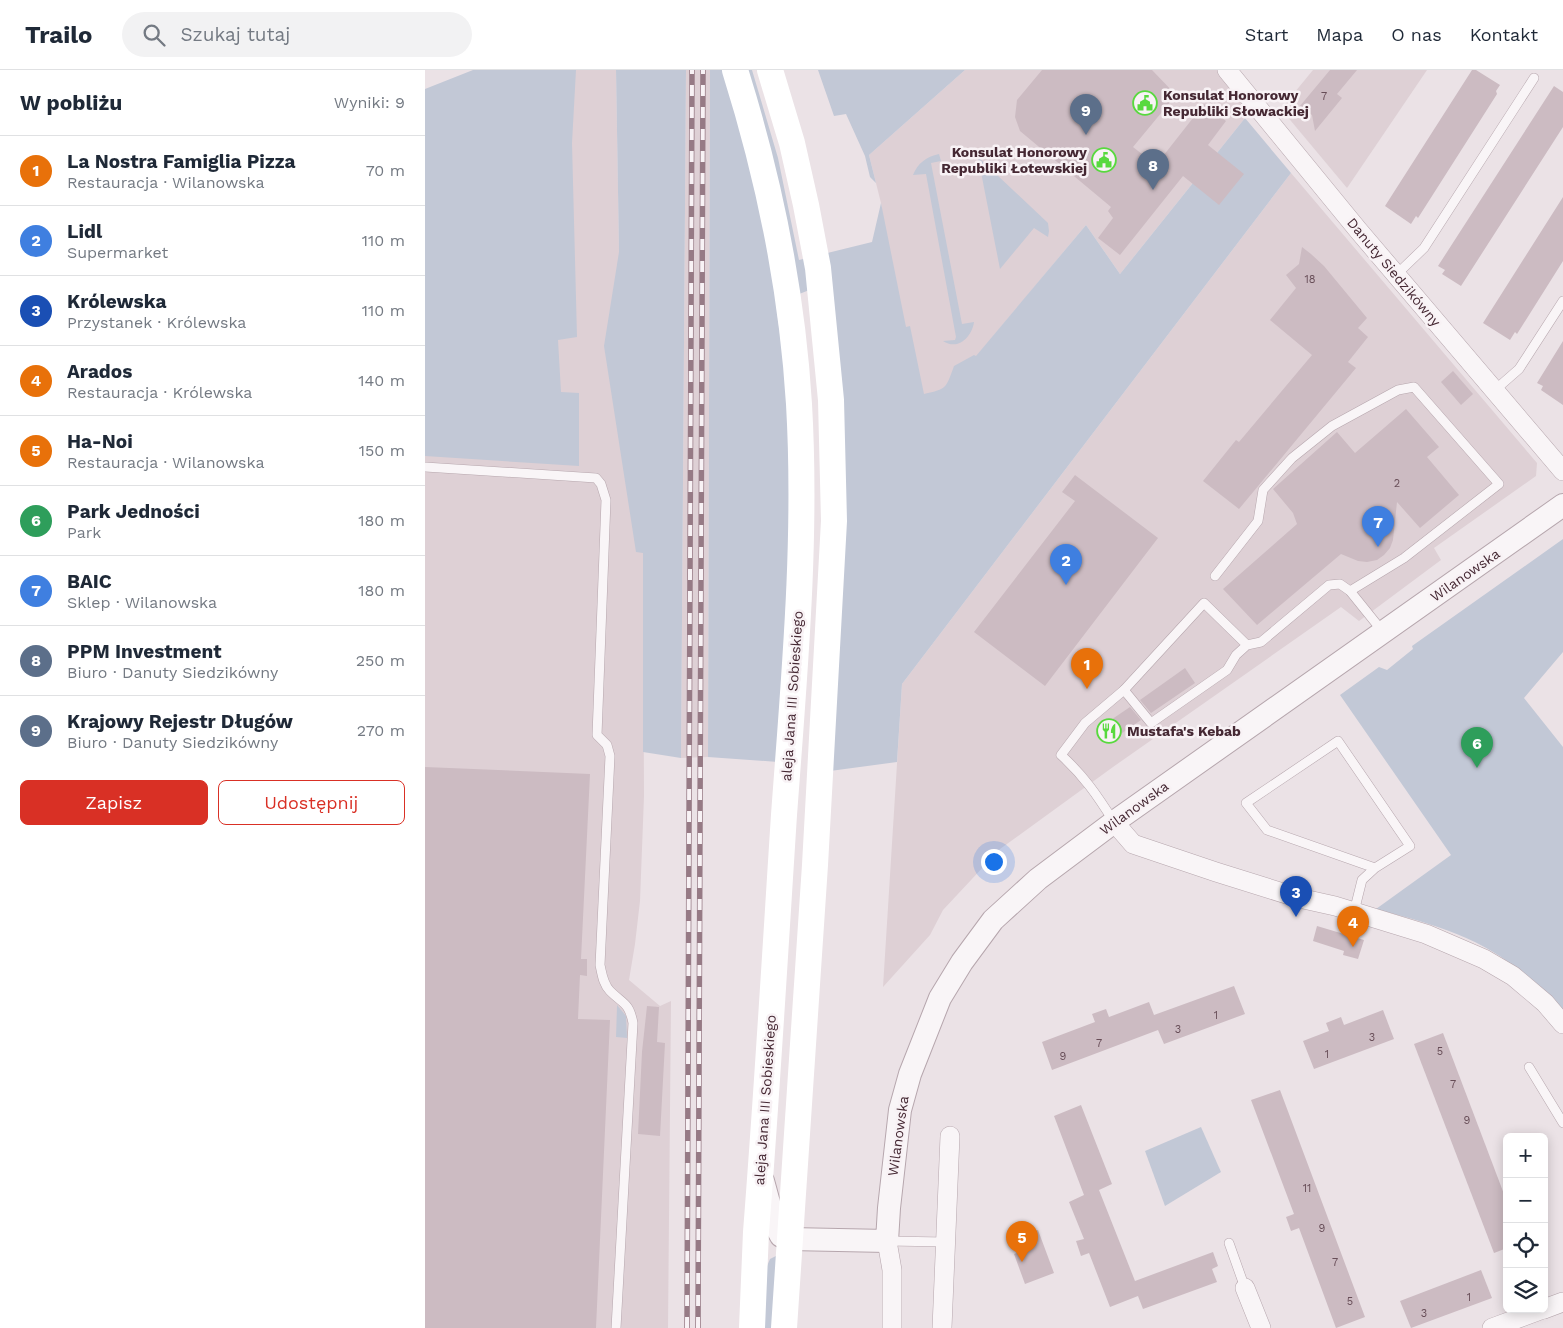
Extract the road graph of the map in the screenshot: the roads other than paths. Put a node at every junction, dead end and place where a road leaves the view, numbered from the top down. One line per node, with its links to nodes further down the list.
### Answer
1 (735, 70): 23 (main road, aleja Jana III Sobieskiego)
2 (770, 70): 24 (main road)
3 (1227, 70): 5 (street, Danuty Siedzikówny)
4 (1534, 78): 5 (lane)
5 (1396, 275): 7 (street, Danuty Siedzikówny)
6 (1563, 301): 7 (lane)
7 (1495, 390): 9 (street, Danuty Siedzikówny)
8 (425, 467): 32 (lane)
9 (1563, 471)
10 (1563, 504): 13 (street, Wilanowska)
11 (1215, 576): 12 (lane)
12 (1350, 591): 13 (lane); 14 (lane)
13 (1383, 632): 16 (street, Wilanowska)
14 (1247, 646): 15 (lane); 15 (lane)
15 (1125, 690): 16 (lane)
16 (1114, 822): 18 (street); 25 (street, Wilanowska)
17 (1375, 868): 17 (lane); 18 (lane)
18 (1354, 913): 19 (street)
19 (1563, 1024)
20 (1529, 1067): 21 (lane)
21 (1563, 1123)
22 (950, 1136): 26 (street)
23 (761, 1172): 24 (street); 33 (main road, aleja Jana III Sobieskiego)
24 (790, 1239): 25 (street); 34 (main road)
25 (887, 1241): 26 (lane); 35 (street, Wilanowska)
26 (945, 1242): 36 (street)
27 (1229, 1244): 28 (lane)
28 (1245, 1288): 37 (street)
29 (1563, 1302): 30 (street)
30 (1548, 1308)
31 (1533, 1313): 38 (street)
32 (616, 1328)
33 (752, 1328)
34 (784, 1328)
35 (891, 1328)
36 (942, 1328)
37 (1261, 1328)
38 (1492, 1328)

